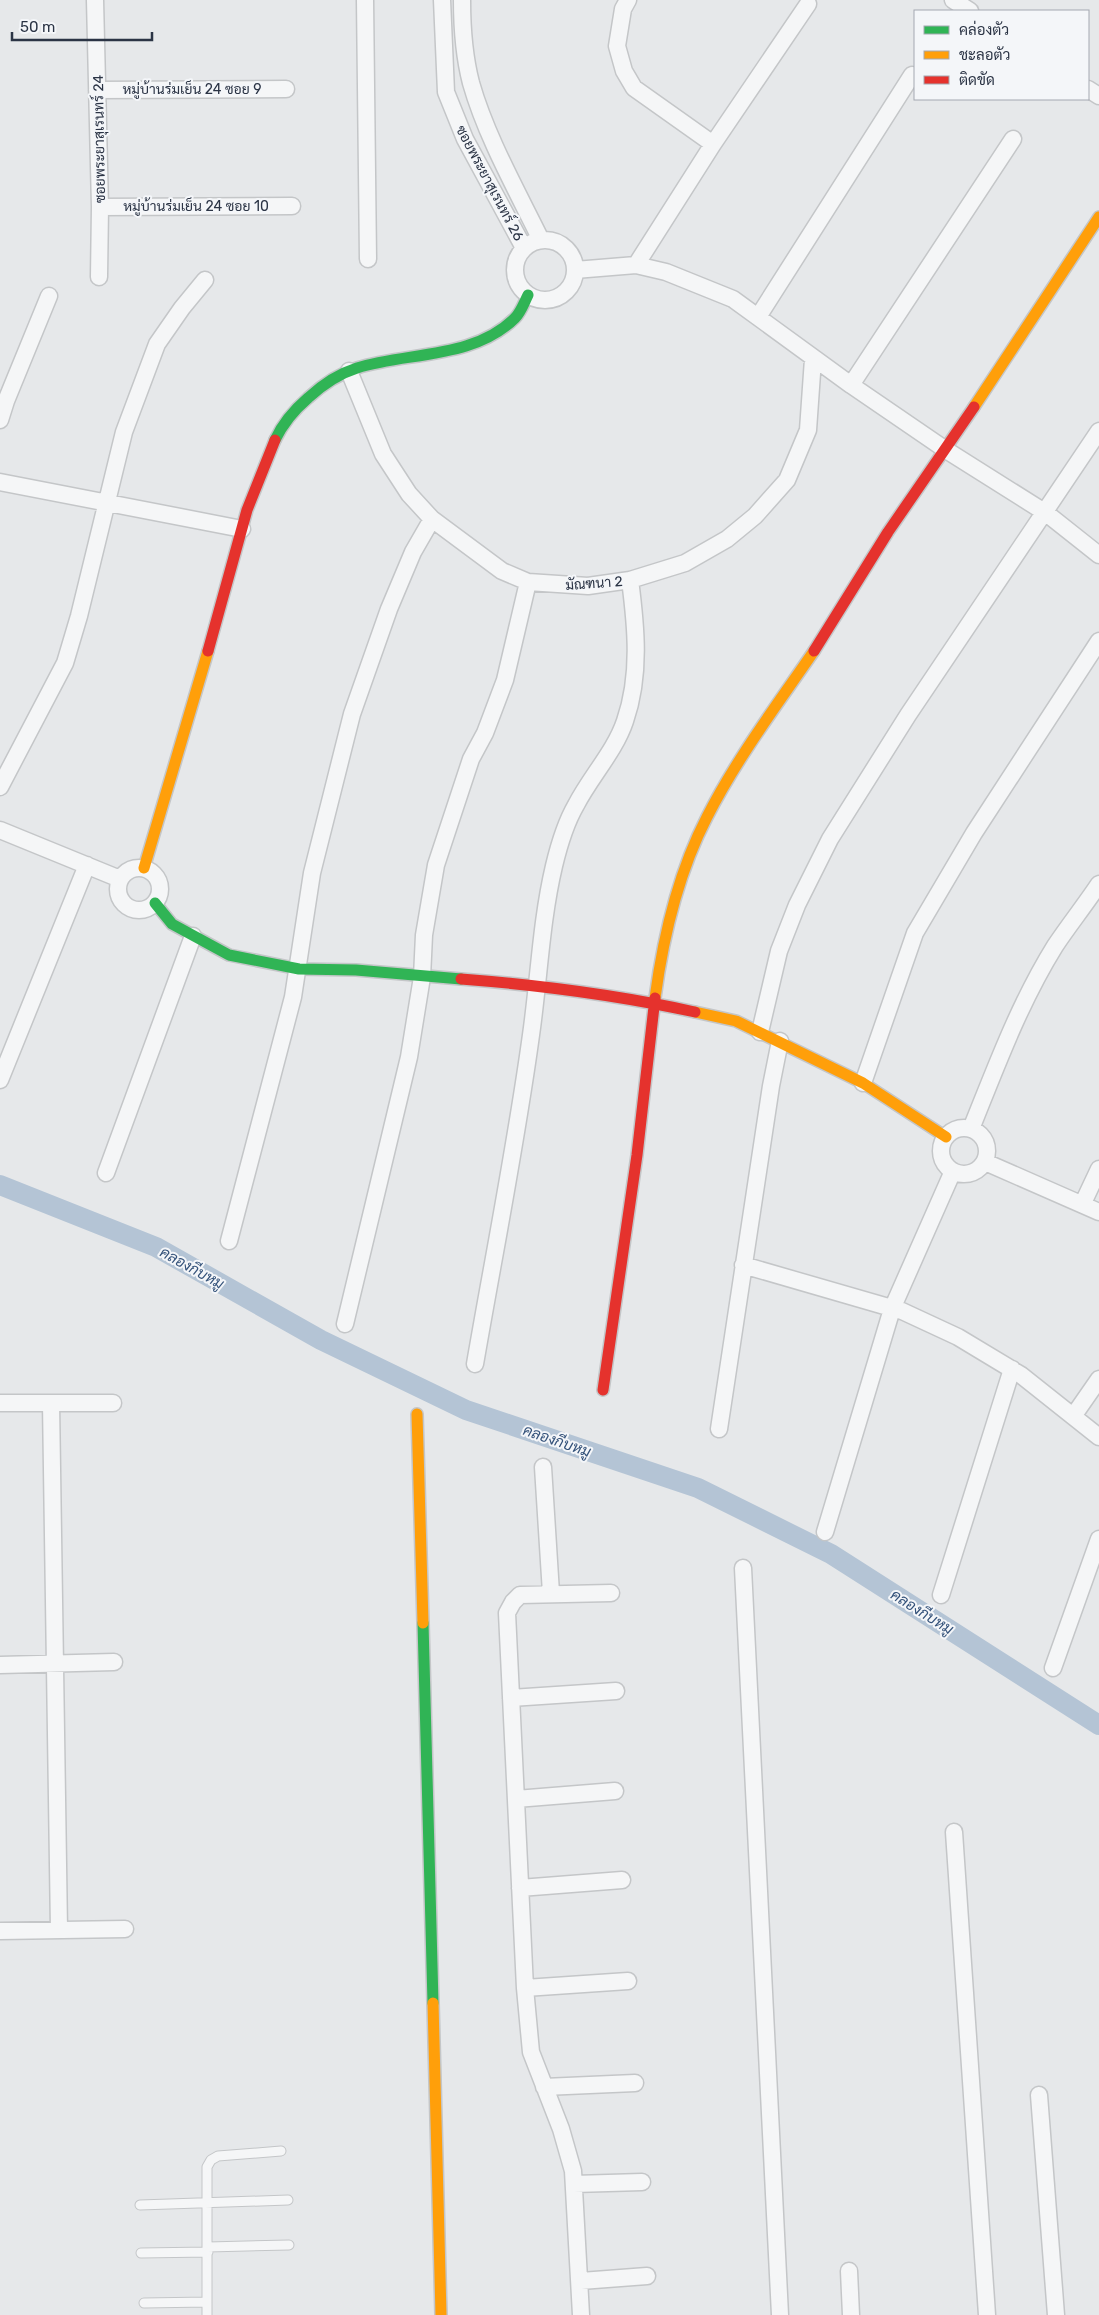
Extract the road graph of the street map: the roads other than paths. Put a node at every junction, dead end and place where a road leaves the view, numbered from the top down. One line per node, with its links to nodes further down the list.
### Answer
1 (95, 0): 11 (street, ซอยพระยาสุเรนทร์ 24)
2 (366, 0): 19 (street)
3 (442, 0): 18 (street, ซอยพระยาสุเรนทร์ 26)
4 (462, 0): 17 (street, ซอยพระยาสุเรนทร์ 26)
5 (628, 0): 13 (street)
6 (954, 0): 8 (street)
7 (808, 4): 13 (street)
8 (969, 10)
9 (912, 75): 26 (street)
10 (286, 89): 11 (street, หมู่บ้านร่มเย็น 24 ซอย 9)
11 (97, 90): 15 (street, ซอยพระยาสุเรนทร์ 24)
12 (1013, 139): 29 (street)
13 (713, 144): 20 (street)
14 (292, 206): 15 (street, หมู่บ้านร่มเย็น 24 ซอย 10)
15 (100, 207): 22 (street, ซอยพระยาสุเรนทร์ 24)
16 (1099, 217): 32 (street)
17 (542, 240): 18 (street, ซอยพระยาสุเรนทร์ 26); 21 (street, ซอยพระยาสุเรนทร์ 26)
18 (524, 248): 24 (street, ซอยพระยาสุเรนทร์ 26)
19 (368, 259)
20 (636, 265): 21 (street); 26 (street)
21 (575, 270): 24 (street)
22 (99, 277)
23 (205, 280): 34 (street)
24 (528, 295): 28 (street)
25 (49, 296): 30 (street)
26 (758, 317): 27 (street)
27 (814, 359): 29 (street); 39 (street, มัณฑนา 2)
28 (349, 371): 36 (street, มัณฑนา 2); 37 (street)
29 (851, 385): 32 (street)
30 (0, 420)
31 (1099, 431): 35 (street)
32 (946, 450): 35 (street); 53 (street)
33 (0, 482): 34 (street)
34 (105, 502): 37 (street); 42 (street)
35 (1046, 513): 38 (street); 54 (street)
36 (432, 519): 40 (street, มัณฑนา 2); 50 (street)
37 (242, 529): 45 (street)
38 (1099, 556)
39 (630, 580): 40 (street, มัณฑนา 2); 52 (street)
40 (528, 582): 51 (street)
41 (1099, 642): 57 (street)
42 (0, 787)
43 (0, 830): 44 (street)
44 (87, 865): 46 (street); 56 (street)
45 (144, 868): 46 (street); 48 (street)
46 (120, 879): 48 (street)
47 (1099, 884): 58 (street)
48 (154, 903): 49 (street)
49 (193, 936): 50 (street); 63 (street)
50 (299, 969): 51 (street); 66 (street)
51 (422, 977): 52 (street); 69 (street)
52 (536, 985): 53 (street); 70 (street)
53 (655, 1003): 54 (street); 73 (street)
54 (760, 1032): 55 (street)
55 (780, 1041): 57 (street); 67 (street)
56 (0, 1080)
57 (864, 1083): 59 (street)
58 (971, 1129): 59 (street); 60 (street)
59 (946, 1137): 62 (street)
60 (985, 1162): 62 (street); 64 (street)
61 (1099, 1169): 64 (street)
62 (953, 1171): 68 (street)
63 (106, 1173)
64 (1084, 1203): 65 (street)
65 (1099, 1212)
66 (229, 1241)
67 (743, 1265): 68 (street); 79 (street)
68 (892, 1309): 71 (street); 82 (street)
69 (345, 1324)
70 (475, 1364)
71 (1012, 1369): 78 (street); 87 (street)
72 (1099, 1379): 78 (street)
73 (603, 1390)
74 (52, 1402): 75 (street); 76 (street); 89 (street)
75 (0, 1403)
76 (113, 1403)
77 (417, 1414): 122 (street)
78 (1074, 1415): 80 (street)
79 (719, 1428)
80 (1099, 1437)
81 (543, 1467): 86 (street)
82 (825, 1532)
83 (1099, 1539): 91 (street)
84 (743, 1568): 124 (street)
85 (610, 1592): 86 (street)
86 (552, 1593): 93 (street)
87 (941, 1595)
88 (114, 1662): 89 (street)
89 (54, 1664): 90 (street); 100 (street)
90 (0, 1665)
91 (1053, 1668)
92 (616, 1691): 93 (street)
93 (511, 1698): 95 (street)
94 (615, 1791): 95 (street)
95 (516, 1799): 98 (street)
96 (954, 1832): 126 (street)
97 (622, 1880): 98 (street)
98 (520, 1888): 103 (street)
99 (125, 1929): 100 (street)
100 (60, 1930): 101 (street)
101 (0, 1931)
102 (628, 1981): 103 (street)
103 (525, 1988): 105 (street)
104 (635, 2083): 105 (street)
105 (544, 2087): 109 (street)
106 (1039, 2095): 127 (street)
107 (281, 2151): 111 (lane)
108 (642, 2182): 109 (street)
109 (574, 2184): 118 (street)
110 (288, 2200): 111 (lane)
111 (208, 2203): 112 (lane); 114 (lane)
112 (140, 2205)
113 (289, 2245): 114 (lane)
114 (208, 2249): 115 (lane); 119 (lane)
115 (141, 2253)
116 (849, 2271): 125 (street)
117 (647, 2276): 118 (street)
118 (580, 2281): 123 (street)
119 (207, 2302): 120 (lane); 121 (lane)
120 (144, 2303)
121 (207, 2315)
122 (441, 2315)
123 (581, 2315)
124 (780, 2315)
125 (851, 2315)
126 (987, 2315)
127 (1056, 2315)

